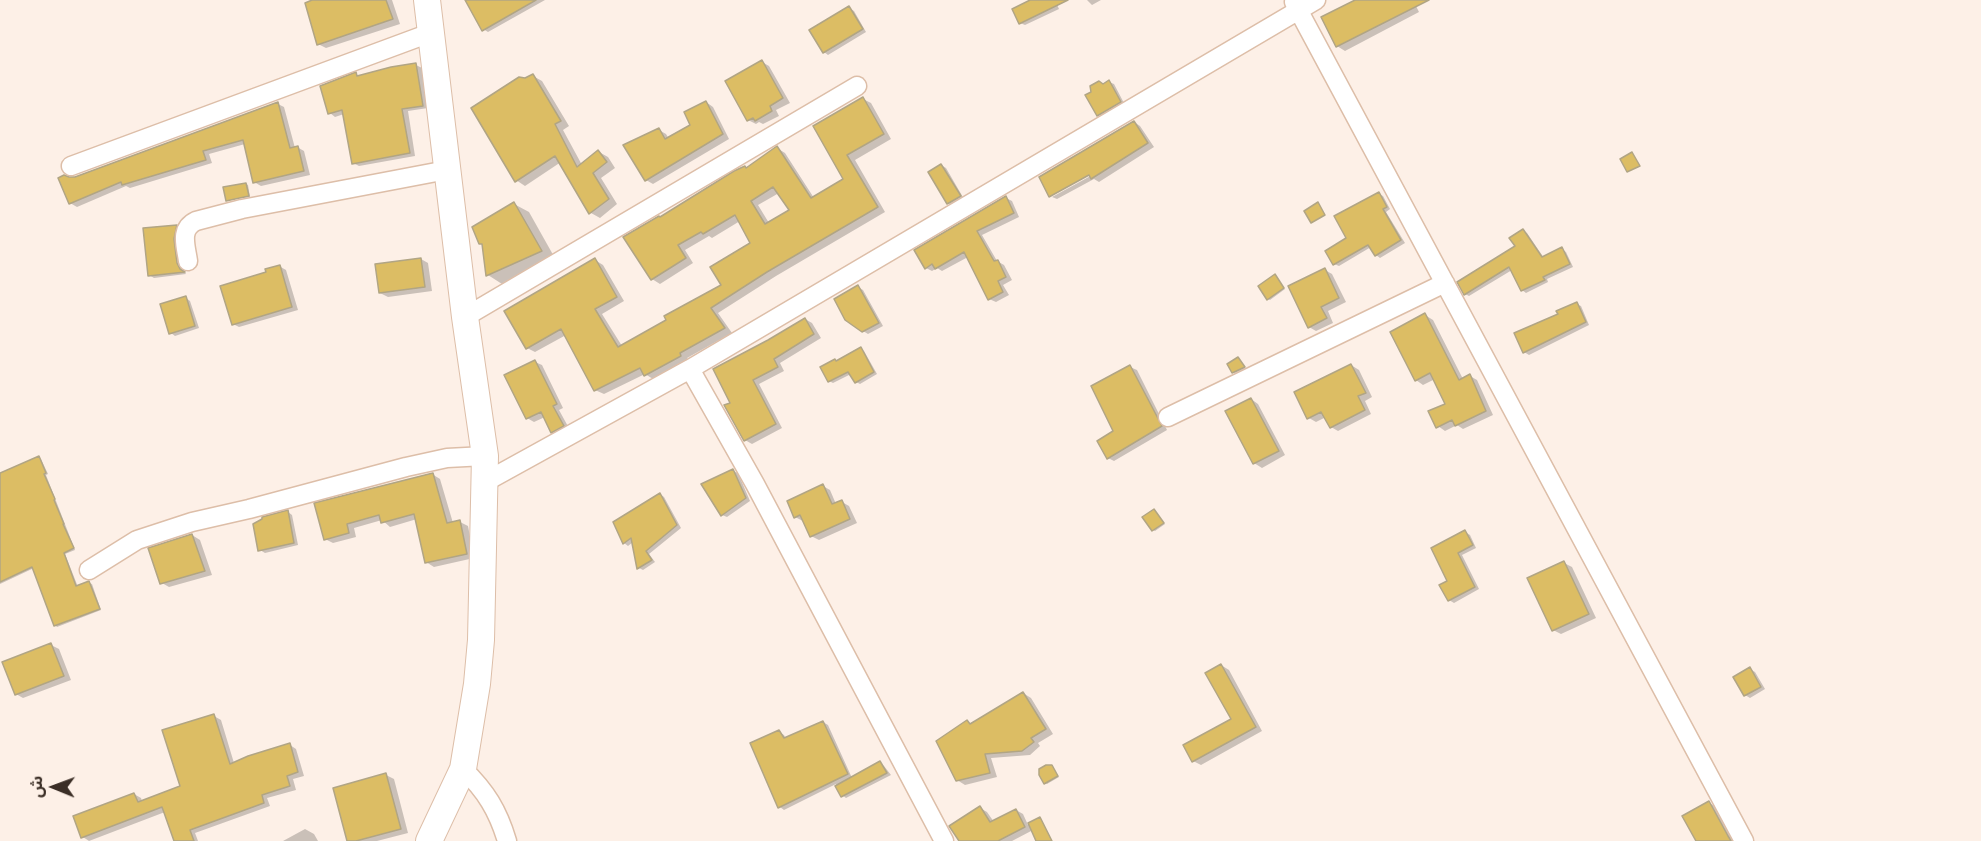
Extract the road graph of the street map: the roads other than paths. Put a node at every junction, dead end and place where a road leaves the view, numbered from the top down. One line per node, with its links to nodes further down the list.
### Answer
1 (427, 0): 4 (street)
2 (1316, 0): 3 (street)
3 (1295, 5): 9 (street); 11 (street)
4 (430, 33): 6 (street); 7 (street)
5 (857, 86): 10 (street)
6 (71, 166)
7 (447, 170): 8 (street); 10 (street)
8 (188, 261)
9 (1445, 283): 12 (street); 20 (street)
10 (465, 317): 13 (street)
11 (690, 369): 14 (street); 19 (street)
12 (1168, 417)
13 (485, 456): 14 (street); 15 (street)
14 (484, 482): 16 (street)
15 (89, 570)
16 (463, 769): 17 (street); 18 (street)
17 (429, 841)
18 (507, 841)
19 (944, 841)
20 (1744, 841)

